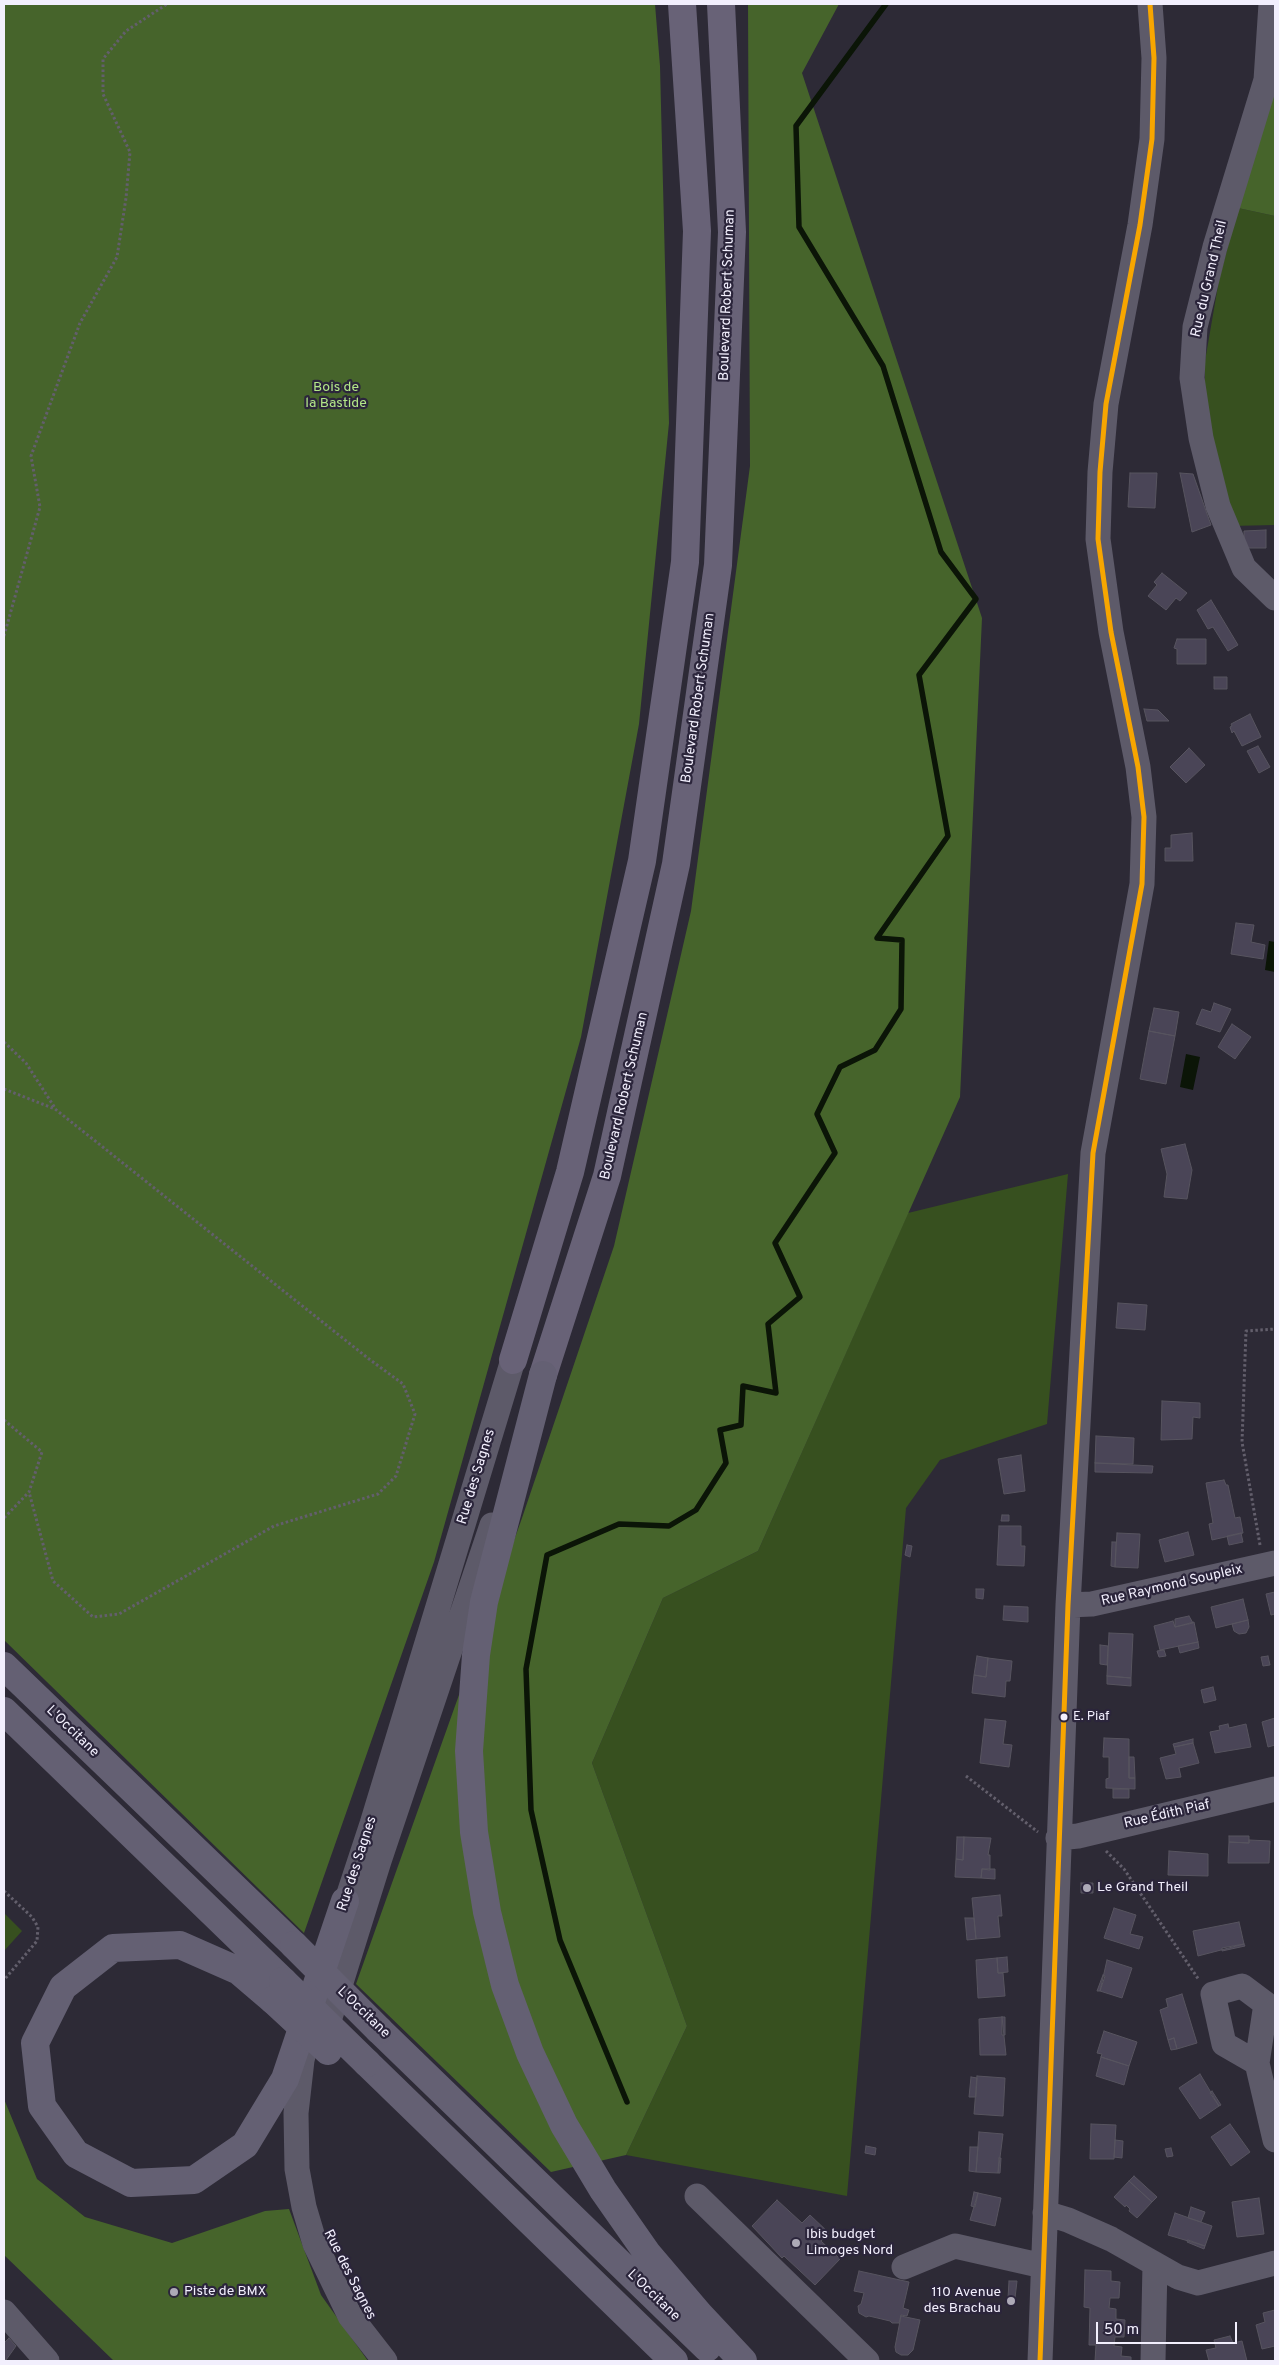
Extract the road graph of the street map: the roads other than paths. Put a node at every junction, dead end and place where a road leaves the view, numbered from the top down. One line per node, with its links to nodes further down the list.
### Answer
1 (682, 4): 6 (main road)
2 (721, 4): 7 (main road, Boulevard Robert Schuman)
3 (1150, 4): 9 (street)
4 (1271, 4): 5 (street, Rue du Grand Theil)
5 (1275, 598)
6 (513, 1360): 14 (street, Rue des Sagnes)
7 (543, 1375): 27 (street, Rue des Sagnes); 30 (highway)
8 (1268, 1554): 9 (street, Rue Raymond Soupleix)
9 (1068, 1605): 13 (street)
10 (4, 1666): 29 (highway, L'Occitane, bridge)
11 (4, 1711): 15 (highway)
12 (1275, 1789): 13 (street, Rue Édith Piaf)
13 (1058, 1838): 19 (street)
14 (345, 1901): 15 (highway); 26 (street, Rue des Sagnes)
15 (278, 1990): 28 (highway, bridge)
16 (1257, 2063): 16 (street); 17 (street)
17 (1275, 2140)
18 (697, 2196): 31 (street)
19 (1045, 2213): 21 (street); 23 (street)
20 (1275, 2263): 21 (street)
21 (1155, 2264): 33 (street)
22 (904, 2266): 23 (street)
23 (1043, 2266): 32 (street)
24 (4, 2312): 25 (street)
25 (47, 2361)
26 (385, 2361)
27 (405, 2361)
28 (674, 2361)
29 (721, 2361)
30 (744, 2361)
31 (867, 2361)
32 (1040, 2361)
33 (1153, 2361)

